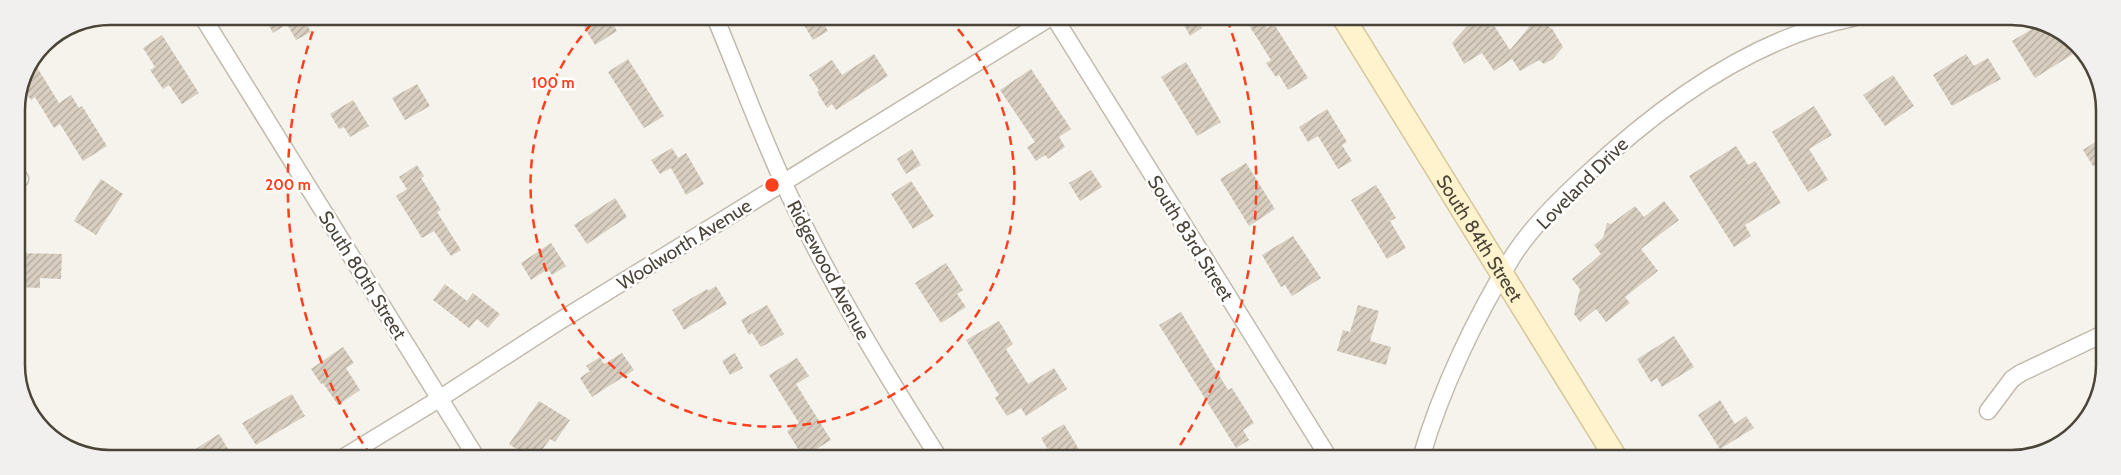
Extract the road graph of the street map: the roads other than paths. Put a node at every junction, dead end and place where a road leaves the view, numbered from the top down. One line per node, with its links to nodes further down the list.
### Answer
1 (208, 25): 10 (street, South 80th Street)
2 (718, 25): 7 (street, Ridgewood Avenue)
3 (1038, 25): 7 (street, Woolworth Avenue)
4 (1059, 25): 15 (street, South 83rd Street)
5 (1348, 25): 8 (main road, South 84th Street)
6 (1820, 25): 8 (street, Loveland Drive)
7 (784, 183): 10 (street, Woolworth Avenue); 14 (street, Ridgewood Avenue)
8 (1503, 276): 16 (street, Loveland Drive); 17 (main road, South 84th Street)
9 (2096, 337): 11 (street)
10 (439, 399): 12 (street, Woolworth Avenue); 13 (street, South 80th Street)
11 (1988, 411)
12 (355, 450)
13 (472, 450)
14 (934, 450)
15 (1323, 450)
16 (1424, 450)
17 (1611, 450)

